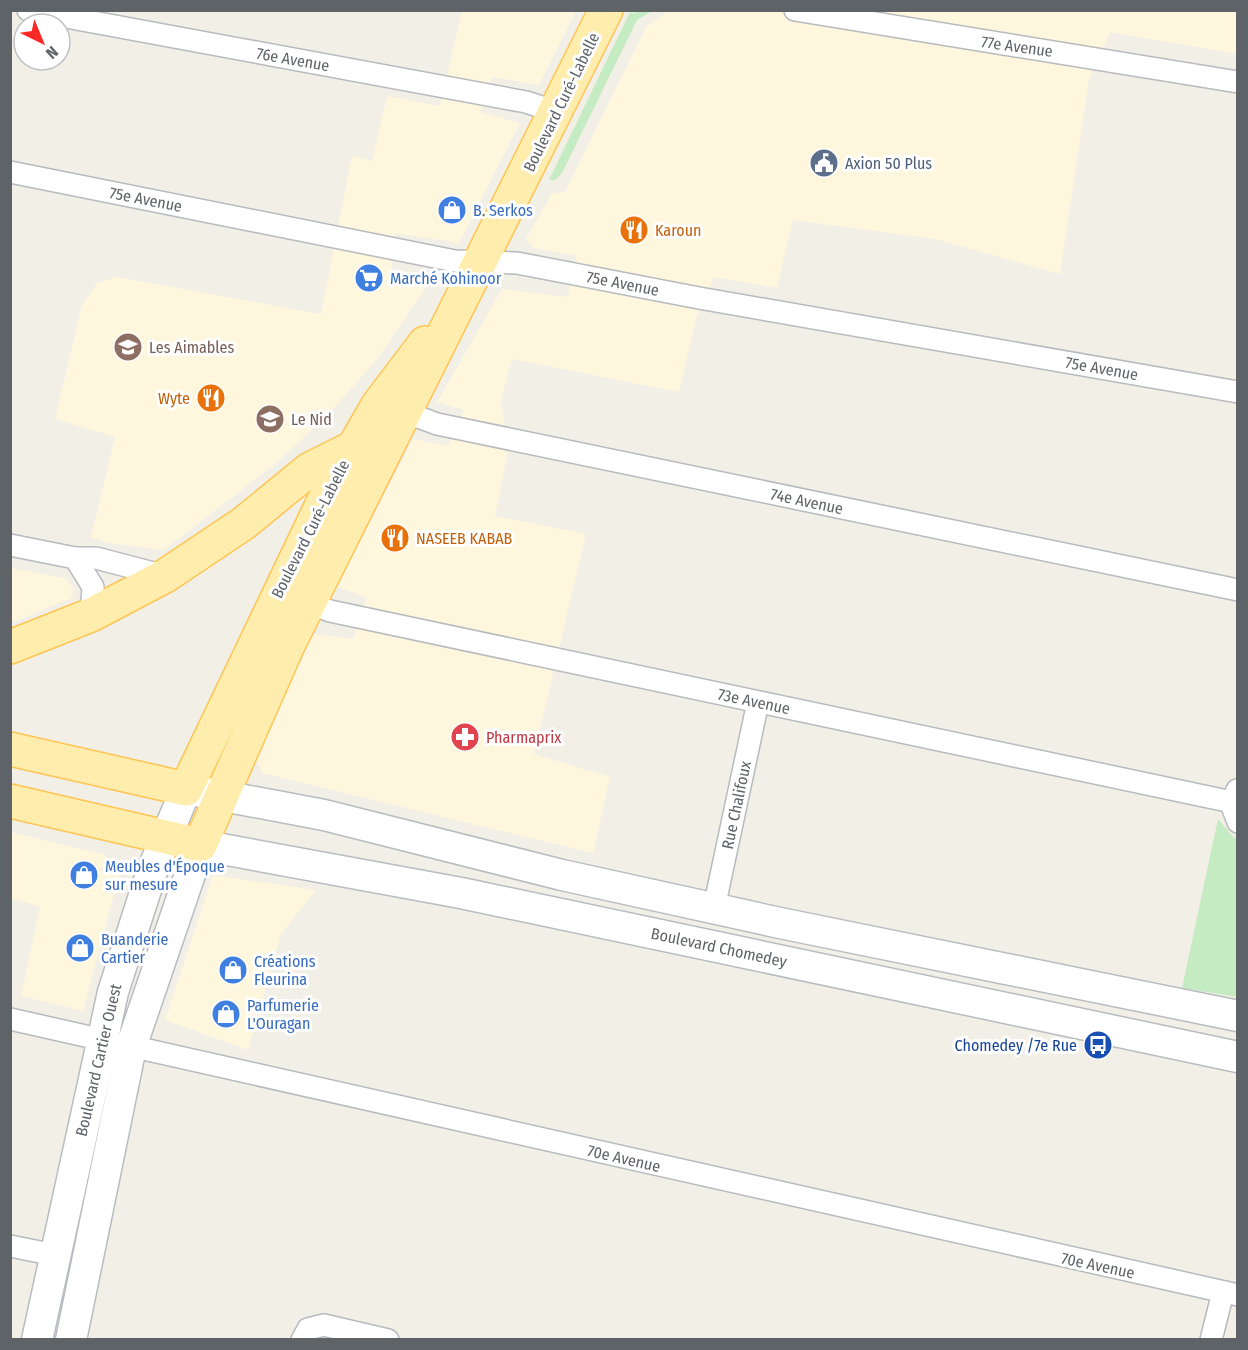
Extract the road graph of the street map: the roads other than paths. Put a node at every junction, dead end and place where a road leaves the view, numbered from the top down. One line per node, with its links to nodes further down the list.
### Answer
1 (28, 10): 5 (street, 76e Avenue)
2 (606, 10): 5 (main road, Boulevard Curé-Labelle)
3 (795, 10): 4 (street, 77e Avenue)
4 (1238, 82)
5 (557, 112): 7 (main road, Boulevard Curé-Labelle)
6 (10, 172): 7 (street, 75e Avenue)
7 (473, 276): 8 (street, 75e Avenue); 9 (main road, Boulevard Curé-Labelle)
8 (1238, 392)
9 (393, 408): 10 (main road, Boulevard Curé-Labelle); 15 (street, 74e Avenue); 16 (main road, Boulevard Curé-Labelle)
10 (351, 448): 13 (main road); 14 (main road, Boulevard Curé-Labelle)
11 (10, 545): 12 (street)
12 (75, 558): 13 (street); 17 (street)
13 (165, 576): 17 (main road)
14 (279, 590): 16 (street, 73e Avenue); 21 (main road, Boulevard Curé-Labelle)
15 (1238, 590)
16 (309, 603): 19 (street, 73e Avenue); 22 (main road, Boulevard Curé-Labelle)
17 (91, 615): 18 (main road)
18 (10, 647)
19 (758, 702): 24 (street, 73e Avenue); 27 (street, Rue Chalifoux)
20 (10, 749): 21 (main road)
21 (186, 789): 22 (street); 25 (street, Boulevard Cartier Ouest)
22 (220, 795): 26 (main road, Boulevard Curé-Labelle); 27 (street)
23 (10, 801): 25 (main road)
24 (1236, 804)
25 (165, 836): 26 (main road); 30 (street, Boulevard Cartier Ouest)
26 (200, 845): 31 (street, Boulevard Cartier Ouest); 32 (street, Boulevard Chomedey)
27 (714, 908): 28 (street)
28 (1238, 1016)
29 (10, 1019): 30 (street, 70e Avenue)
30 (102, 1040): 31 (street, 70e Avenue); 34 (street, Boulevard Cartier Ouest)
31 (131, 1047): 35 (street, 70e Avenue); 37 (street, Boulevard Cartier Ouest)
32 (1238, 1057)
33 (10, 1245): 34 (street)
34 (55, 1255): 36 (street, Boulevard Cartier Ouest)
35 (1230, 1293): 40 (street)
36 (37, 1340)
37 (71, 1340)
38 (302, 1340): 39 (street)
39 (388, 1340)
40 (1211, 1340)

